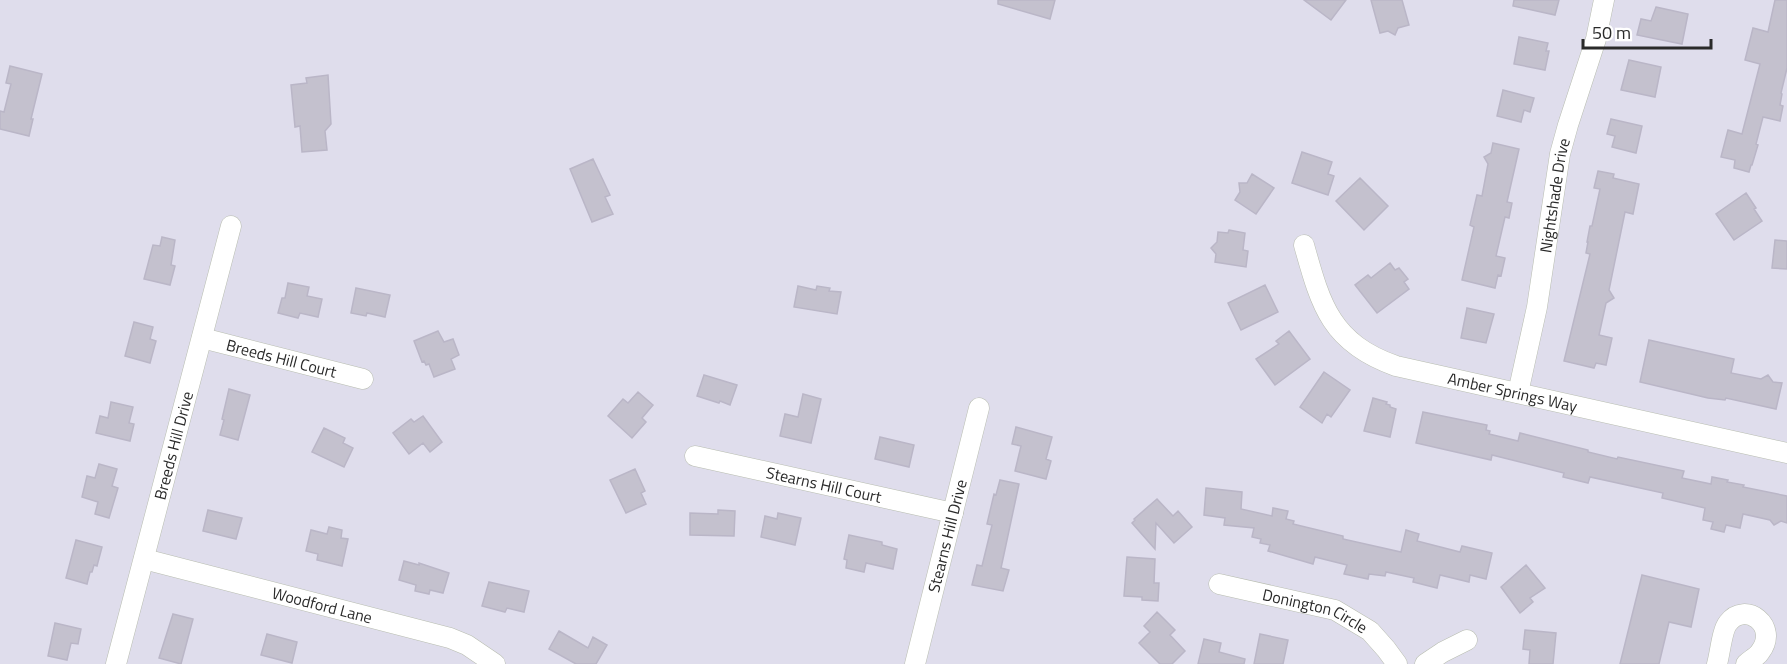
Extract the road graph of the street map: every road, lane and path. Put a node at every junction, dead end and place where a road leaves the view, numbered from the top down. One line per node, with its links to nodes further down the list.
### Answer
1 (1604, 0): 6 (street, Nightshade Drive)
2 (231, 226): 4 (street, Breeds Hill Drive)
3 (1304, 245): 6 (street, Amber Springs Way)
4 (202, 338): 5 (street, Breeds Hill Court); 11 (street, Breeds Hill Drive)
5 (363, 380)
6 (1518, 393): 8 (street, Amber Springs Way)
7 (979, 408): 10 (street, Stearns Hill Drive)
8 (1787, 453)
9 (695, 456): 10 (street, Stearns Hill Court)
10 (953, 513): 16 (street, Stearns Hill Drive)
11 (144, 559): 14 (street, Breeds Hill Drive); 15 (street, Woodford Lane)
12 (1219, 584): 17 (street, Donington Circle)
13 (1467, 640): 18 (street)
14 (116, 664)
15 (495, 664)
16 (915, 664)
17 (1397, 664)
18 (1425, 664)
19 (1717, 664): 20 (street)
20 (1746, 664)

